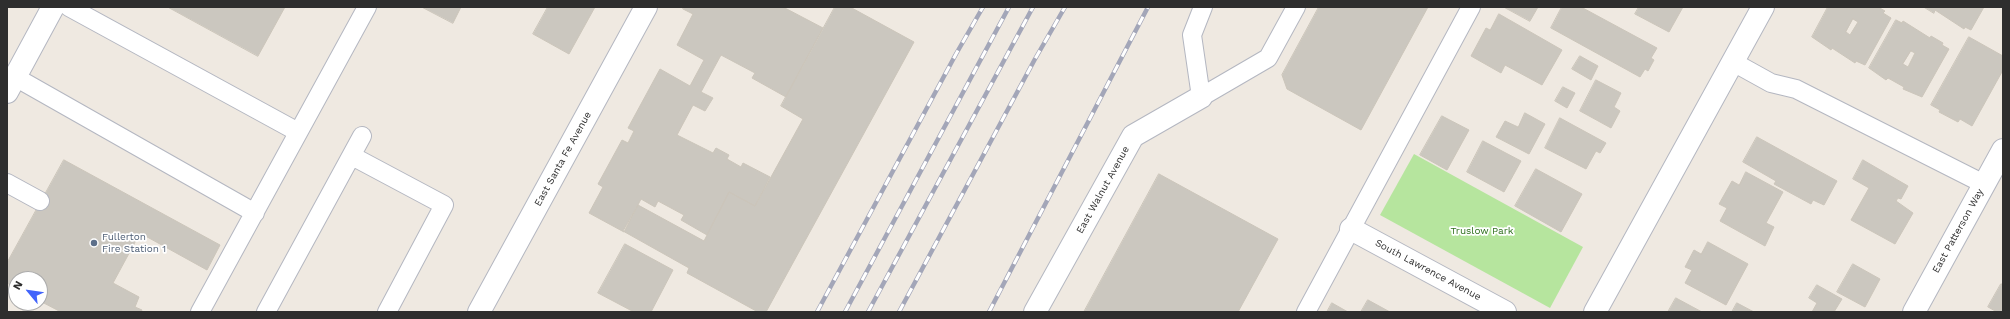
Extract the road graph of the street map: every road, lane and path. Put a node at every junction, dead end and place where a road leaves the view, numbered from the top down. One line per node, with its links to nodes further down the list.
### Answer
1 (53, 7): 10 (street)
2 (69, 7): 12 (lane)
3 (367, 7): 12 (lane)
4 (646, 7): 24 (street, East Santa Fe Avenue)
5 (1203, 7): 11 (lane)
6 (1296, 7): 11 (lane)
7 (1471, 7): 20 (lane)
8 (1763, 7): 9 (street)
9 (1733, 62): 17 (lane); 28 (street)
10 (11, 85): 19 (lane)
11 (1202, 97): 25 (street, East Walnut Avenue)
12 (298, 132): 19 (lane)
13 (362, 136): 15 (lane)
14 (2003, 150): 17 (street, East Patterson Way)
15 (352, 156): 22 (lane); 23 (lane)
16 (7, 183): 18 (lane)
17 (1984, 184): 29 (street, East Patterson Way)
18 (40, 202)
19 (255, 213): 21 (lane)
20 (1351, 229): 26 (lane); 27 (street, South Lawrence Avenue)
21 (204, 311)
22 (266, 312)
23 (387, 312)
24 (479, 312)
25 (1035, 312)
26 (1306, 312)
27 (1505, 312)
28 (1595, 312)
29 (1914, 312)

